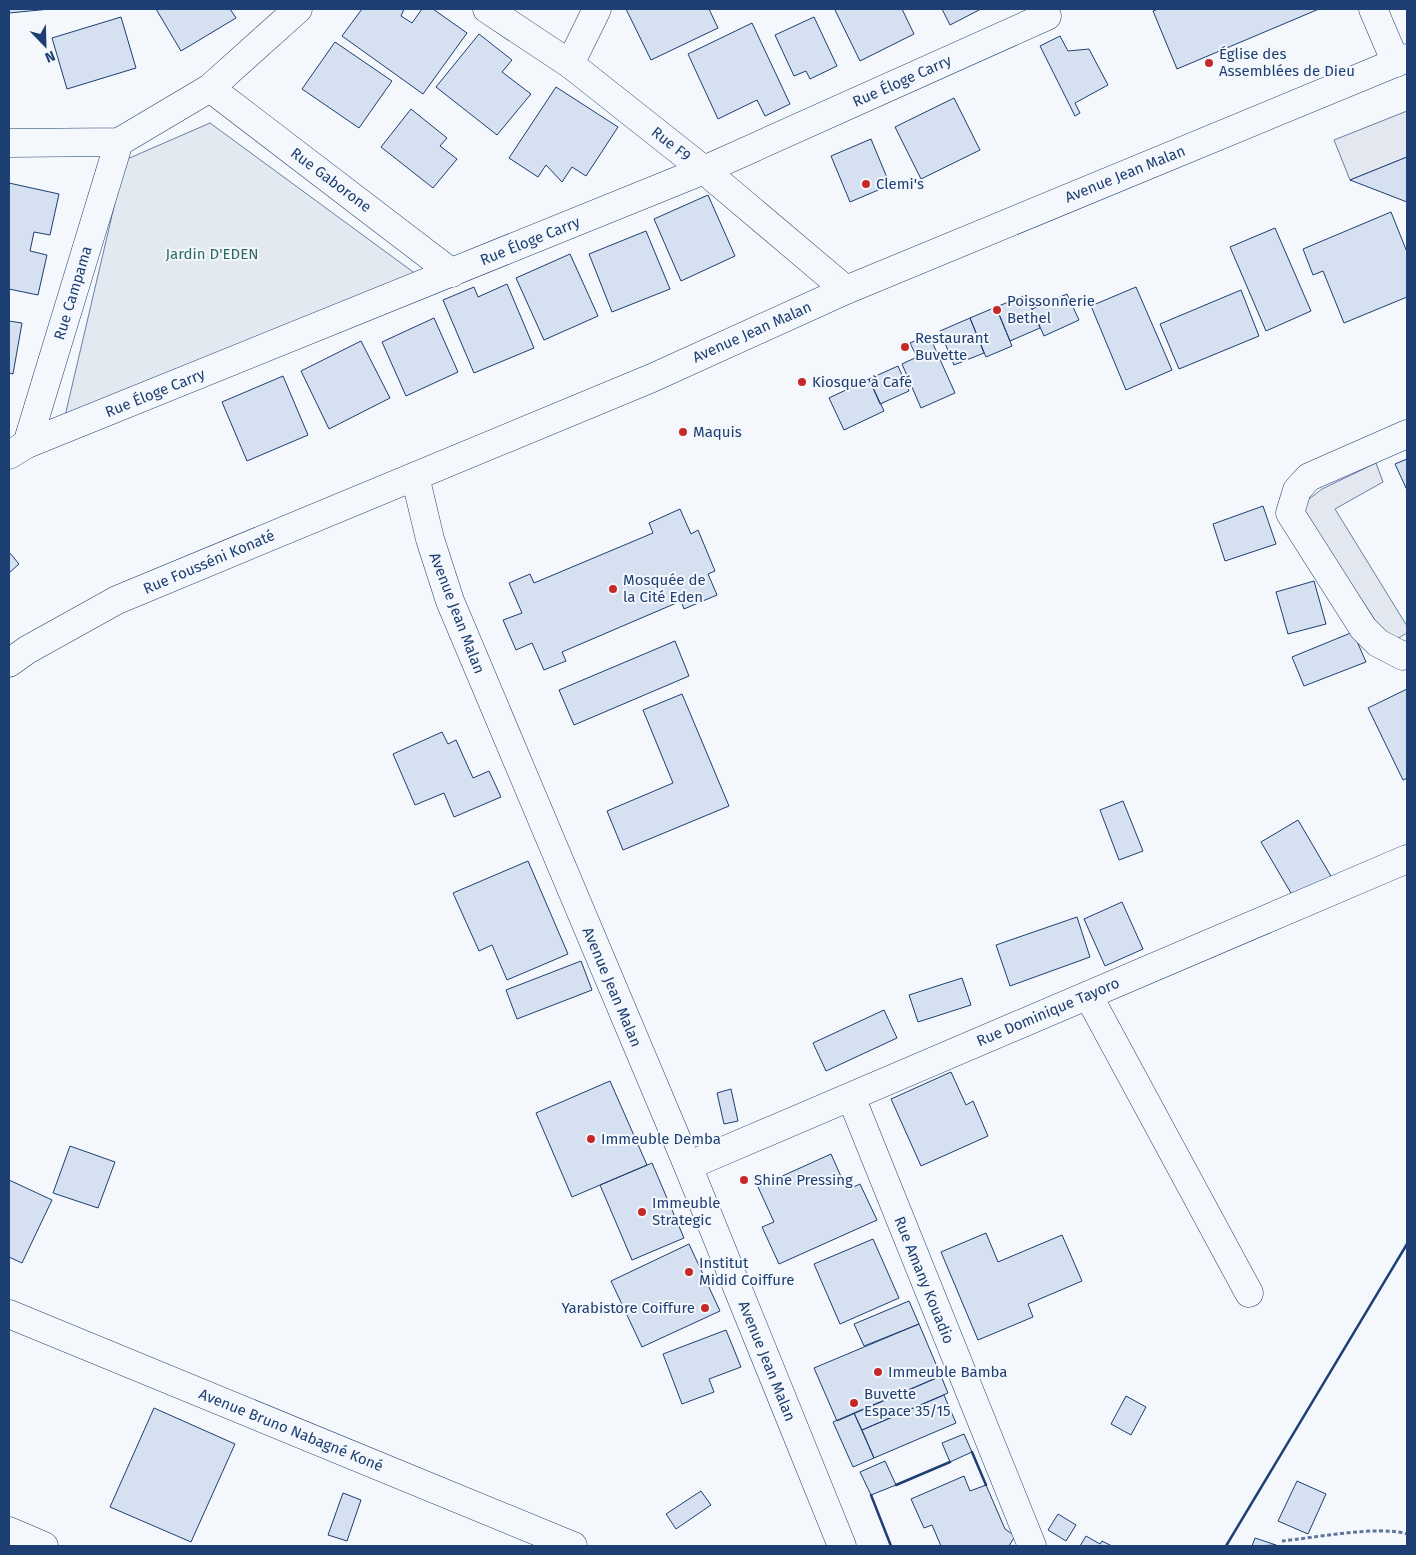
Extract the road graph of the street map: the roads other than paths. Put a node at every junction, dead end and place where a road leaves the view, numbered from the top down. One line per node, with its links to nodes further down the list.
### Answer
1 (298, 9): 8 (street)
2 (487, 9): 7 (street, Rue F9)
3 (597, 9): 7 (street)
4 (1373, 9): 6 (street)
5 (1047, 16): 11 (street, Rue Éloge Carry)
6 (1401, 60): 13 (street, Avenue Jean Malan)
7 (570, 64): 11 (street, Rue F9)
8 (210, 88): 9 (street); 12 (street, Rue Gaborone)
9 (119, 142): 10 (street); 15 (street, Rue Campama)
10 (9, 143)
11 (704, 170): 12 (street, Rue Éloge Carry); 13 (street, Rue F9)
12 (452, 273): 15 (street, Rue Éloge Carry)
13 (846, 290): 16 (street, Avenue Jean Malan)
14 (1407, 434): 17 (street)
15 (18, 450)
16 (416, 476): 18 (street, Rue Fousséni Konaté); 22 (street, Avenue Jean Malan)
17 (1407, 655)
18 (9, 663)
19 (1407, 859): 20 (street, Rue Dominique Tayoro)
20 (1088, 995): 21 (street, Rue Dominique Tayoro); 23 (street)
21 (851, 1097): 22 (street, Rue Dominique Tayoro); 29 (street, Rue Amany Kouadio)
22 (688, 1166): 28 (street, Avenue Jean Malan)
23 (1249, 1293)
24 (9, 1314): 27 (street, Avenue Bruno Nabagné Koné)
25 (9, 1531): 26 (street)
26 (44, 1546)
27 (573, 1546)
28 (842, 1546)
29 (1032, 1546)

